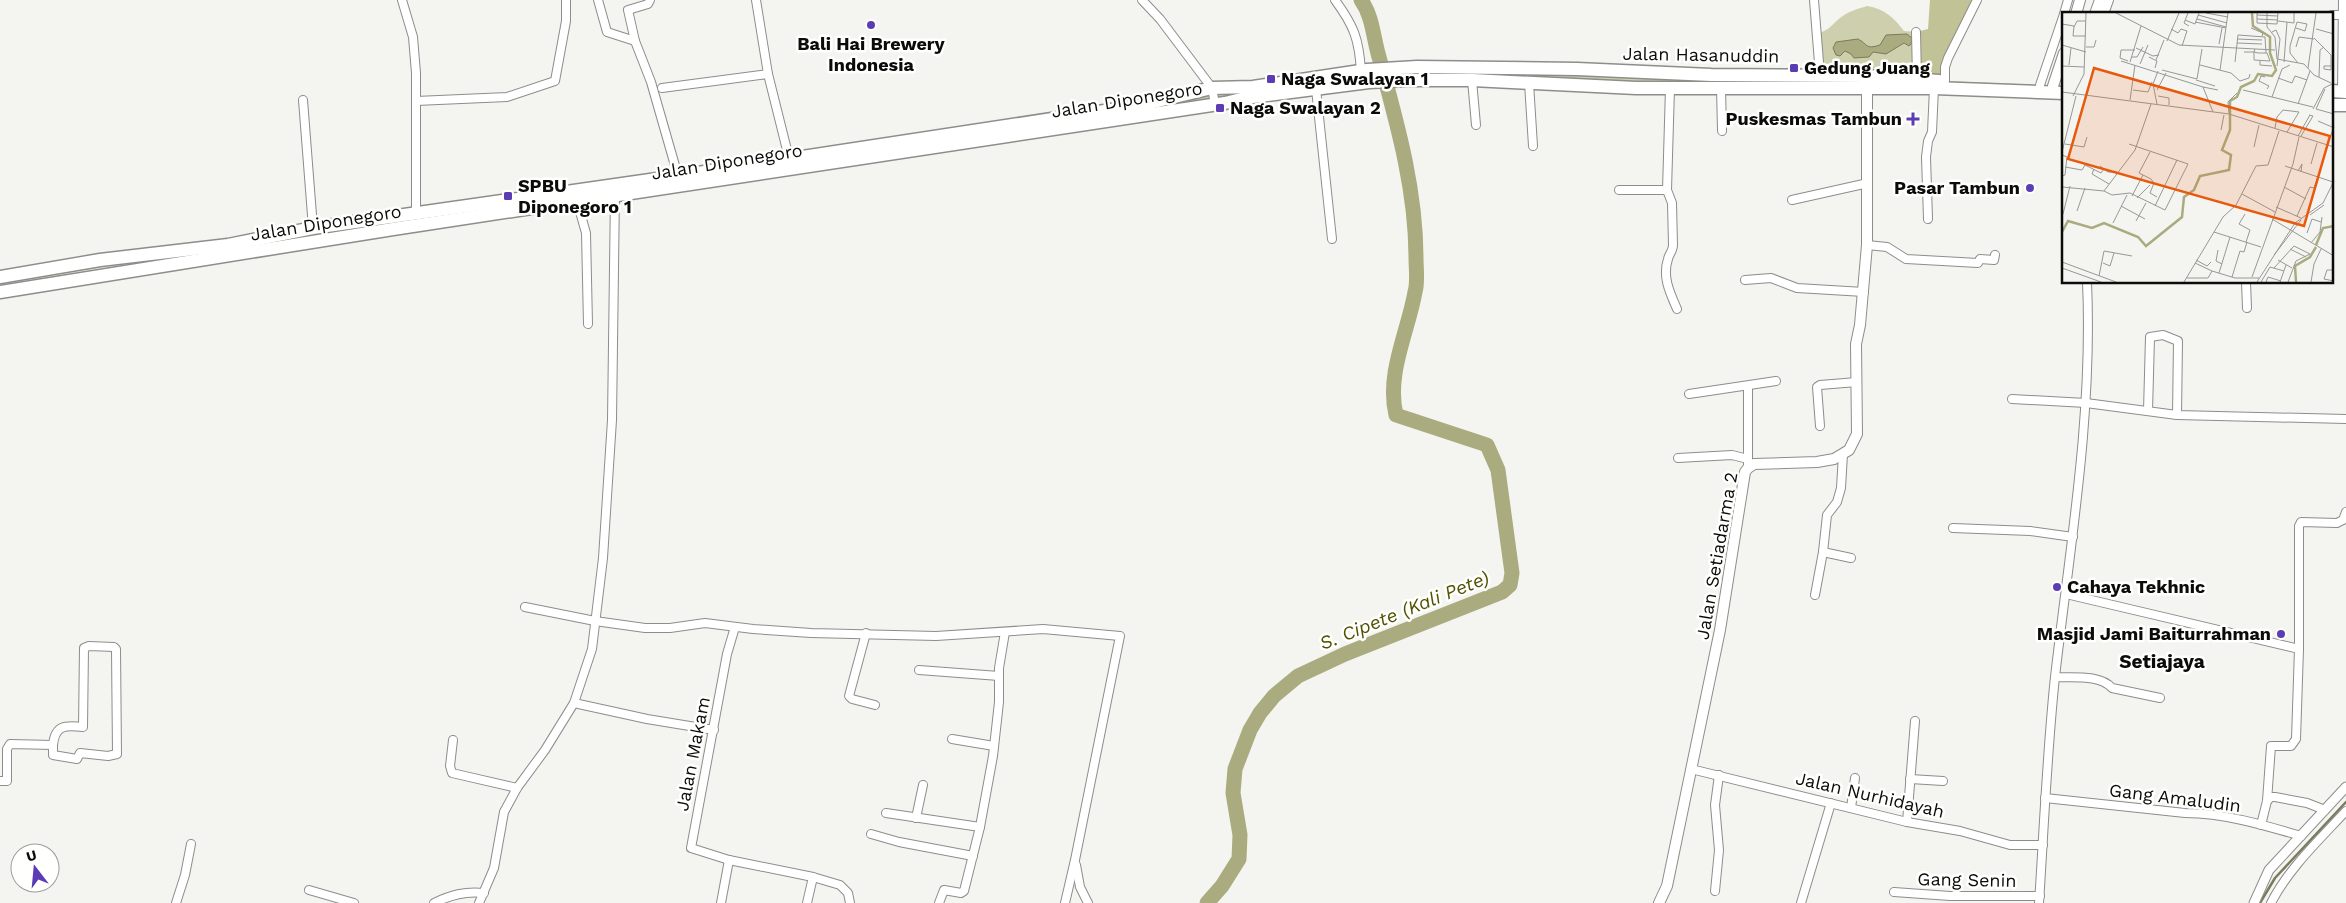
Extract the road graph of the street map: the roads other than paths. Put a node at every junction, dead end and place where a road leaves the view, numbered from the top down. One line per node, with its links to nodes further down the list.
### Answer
1 (402, 0): 38 (street)
2 (566, 0): 38 (street)
3 (600, 0): 19 (street)
4 (650, 0): 19 (street)
5 (756, 0): 21 (street)
6 (1142, 0): 32 (street)
7 (1335, 0): 22 (street)
8 (1814, 0): 24 (street)
9 (1977, 0): 29 (street)
10 (2100, 0): 13 (main road)
11 (2109, 0): 14 (street)
12 (2342, 0): 16 (street)
13 (2096, 12)
14 (2105, 12)
15 (2334, 15): 16 (street)
16 (2342, 15): 36 (street)
17 (2062, 30): 35 (street)
18 (1916, 32): 25 (street)
19 (635, 41): 44 (street)
20 (2062, 61): 35 (main road)
21 (768, 74): 31 (street); 43 (street)
22 (1366, 74): 23 (highway, Jalan Hasanuddin); 27 (highway, Jalan Diponegoro)
23 (1412, 74): 24 (highway, Jalan Hasanuddin); 26 (highway, Jalan Hasanuddin)
24 (1820, 75): 25 (highway, Jalan Hasanuddin)
25 (1917, 78): 29 (highway, Jalan Hasanuddin)
26 (1472, 80): 28 (highway, Jalan Hasanuddin); 40 (street)
27 (1315, 83): 32 (highway, Jalan Diponegoro); 39 (highway, Jalan Diponegoro); 54 (street)
28 (1529, 83): 33 (highway, Jalan Hasanuddin); 42 (street)
29 (1940, 84): 30 (highway, Jalan Hasanuddin); 35 (highway, Jalan Hasanuddin); 35 (highway, Jalan Hasanuddin); 52 (street)
30 (1867, 87): 34 (highway, Jalan Hasanuddin); 45 (main road)
31 (662, 88)
32 (1212, 88): 39 (street); 43 (highway, Jalan Diponegoro)
33 (1670, 88): 34 (highway, Jalan Hasanuddin); 47 (street)
34 (1721, 88): 41 (street)
35 (2055, 88)
36 (2340, 92)
37 (303, 100): 53 (street)
38 (416, 101): 51 (street)
39 (1215, 104): 48 (highway, Jalan Diponegoro)
40 (1476, 125)
41 (1722, 131)
42 (1533, 146)
43 (788, 158): 44 (highway, Jalan Diponegoro)
44 (678, 176): 48 (highway, Jalan Diponegoro)
45 (1868, 184): 50 (street); 55 (main road)
46 (1619, 190): 47 (street)
47 (1668, 190): 64 (street)
48 (615, 191): 49 (highway, Jalan Diponegoro); 87 (street)
49 (576, 197): 51 (highway, Jalan Diponegoro); 61 (highway, Jalan Diponegoro); 65 (street)
50 (1792, 200)
51 (416, 213): 53 (highway, Jalan Diponegoro)
52 (1928, 220)
53 (313, 228): 57 (highway, Jalan Diponegoro)
54 (1332, 239)
55 (1867, 245): 56 (street); 62 (main road)
56 (1995, 255)
57 (0, 277)
58 (1745, 280): 62 (street)
59 (2087, 284): 71 (street)
60 (2246, 284): 63 (street)
61 (0, 292)
62 (1864, 292): 67 (main road)
63 (2248, 308)
64 (1676, 309)
65 (588, 324)
66 (1776, 381): 68 (street)
67 (1857, 382): 75 (street); 76 (main road)
68 (1748, 386): 69 (street); 78 (street)
69 (1689, 394)
70 (2012, 399): 71 (street)
71 (2086, 403): 72 (street); 81 (street)
72 (2148, 411): 73 (street); 73 (street)
73 (2177, 415): 74 (street)
74 (2346, 419)
75 (1820, 426)
76 (1843, 454): 78 (main road, Jalan Setiadarma 2); 82 (street)
77 (1678, 458): 78 (street)
78 (1748, 463): 104 (main road, Jalan Setiadarma 2)
79 (2346, 512): 91 (street)
80 (1953, 528): 81 (street)
81 (2073, 537): 84 (street)
82 (1823, 552): 83 (street); 85 (street)
83 (1851, 558)
84 (2066, 594): 91 (street); 94 (street)
85 (1815, 595)
86 (525, 607): 87 (street)
87 (596, 621): 88 (street); 96 (street)
88 (735, 627): 90 (street); 99 (street, Jalan Makam)
89 (1005, 632): 90 (street); 93 (street); 130 (street)
90 (866, 633): 97 (street)
91 (2299, 650): 114 (street)
92 (919, 670): 93 (street)
93 (999, 676): 103 (street)
94 (2056, 677): 95 (street); 113 (street)
95 (2160, 698)
96 (574, 703): 99 (street); 112 (street)
97 (875, 705)
98 (1915, 721): 107 (street)
99 (714, 730): 129 (street, Jalan Makam)
100 (952, 739): 103 (street)
101 (453, 740): 112 (street)
102 (53, 745): 102 (street); 108 (street)
103 (994, 746): 123 (street)
104 (1691, 769): 105 (street, Jalan Nurhidayah); 147 (main road, Jalan Setiadarma 2)
105 (1719, 776): 115 (street, Jalan Nurhidayah); 133 (street)
106 (1855, 778): 116 (street)
107 (1910, 779): 109 (street); 121 (street)
108 (0, 780)
109 (1943, 781)
110 (923, 785): 120 (street)
111 (2346, 787): 117 (street)
112 (517, 788): 135 (street)
113 (2045, 798): 122 (street, Gang Amaludin); 127 (street)
114 (2267, 801): 117 (street); 122 (street)
115 (1831, 803): 116 (street, Jalan Nurhidayah); 148 (street)
116 (1851, 808): 121 (street, Jalan Nurhidayah)
117 (2326, 810): 125 (street)
118 (2346, 811): 150 (street)
119 (886, 813): 120 (street)
120 (916, 818): 123 (street)
121 (1907, 822): 127 (street, Jalan Nurhidayah)
122 (2261, 825): 125 (street, Gang Amaludin)
123 (980, 827): 128 (street)
124 (871, 834): 128 (street)
125 (2301, 836): 149 (street)
126 (191, 844): 138 (street)
127 (2042, 845): 136 (street)
128 (973, 856): 144 (street)
129 (729, 860): 131 (street, Jalan Makam); 141 (street)
130 (1075, 860): 145 (street); 146 (street)
131 (813, 877): 142 (street); 143 (street, Jalan Makam)
132 (309, 890): 137 (street)
133 (1714, 891)
134 (1894, 892): 136 (street, Gang Senin)
135 (484, 893): 139 (street); 140 (street)
136 (2039, 899)
137 (352, 902)
138 (176, 903)
139 (434, 903)
140 (479, 903)
141 (721, 903)
142 (807, 903)
143 (850, 903)
144 (939, 903)
145 (1065, 903)
146 (1088, 903)
147 (1659, 903)
148 (1801, 903)
149 (2254, 903)
150 (2270, 903)

